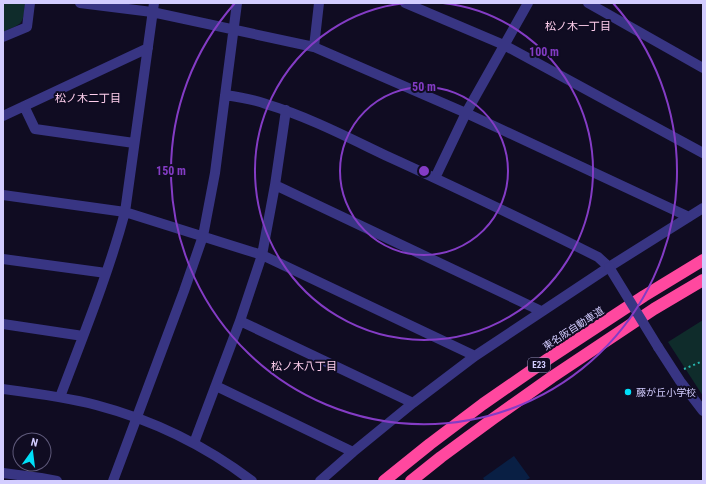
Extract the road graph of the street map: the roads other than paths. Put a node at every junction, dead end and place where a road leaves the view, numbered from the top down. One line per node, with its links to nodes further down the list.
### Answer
1 (30, 3): 10 (street)
2 (80, 3): 8 (street)
3 (237, 3): 9 (street)
4 (319, 3): 12 (street)
5 (405, 3): 11 (street)
6 (528, 3): 11 (street)
7 (588, 3): 14 (street)
8 (153, 7): 9 (street); 13 (street)
9 (233, 29): 12 (street); 15 (street)
10 (3, 38)
11 (504, 45): 18 (street); 21 (street)
12 (314, 47): 18 (street)
13 (148, 48): 16 (street); 20 (street)
14 (703, 68)
15 (225, 95): 17 (street); 28 (street)
16 (24, 106): 19 (street); 20 (street)
17 (286, 110): 22 (street); 23 (street)
18 (466, 113): 22 (street); 27 (street)
19 (3, 116)
20 (134, 143): 26 (street)
21 (703, 153)
22 (435, 178): 32 (street)
23 (275, 185): 29 (street); 35 (street)
24 (3, 195): 26 (street)
25 (703, 208): 27 (street)
26 (125, 212): 28 (street); 33 (street)
27 (689, 217): 32 (street)
28 (203, 236): 29 (street); 45 (street)
29 (262, 256): 36 (street); 39 (street)
30 (3, 260): 33 (street)
31 (703, 260): 53 (highway, 東名阪自動車道 / E23)
32 (609, 267): 35 (street); 44 (street, bridge)
33 (106, 273): 38 (street)
34 (703, 280): 54 (highway, E23)
35 (542, 311): 39 (street)
36 (240, 321): 40 (street); 43 (street)
37 (3, 324): 38 (street)
38 (83, 336): 42 (street)
39 (475, 356): 43 (street)
40 (216, 386): 46 (street); 47 (street)
41 (3, 389): 42 (street)
42 (60, 397): 45 (street)
43 (413, 404): 47 (street)
44 (702, 408)
45 (136, 418): 46 (street); 50 (street)
46 (194, 443): 51 (street)
47 (353, 452): 52 (street)
48 (3, 473): 49 (street)
49 (57, 481)
50 (113, 481)
51 (252, 481)
52 (320, 481)
53 (384, 481)
54 (411, 481)

